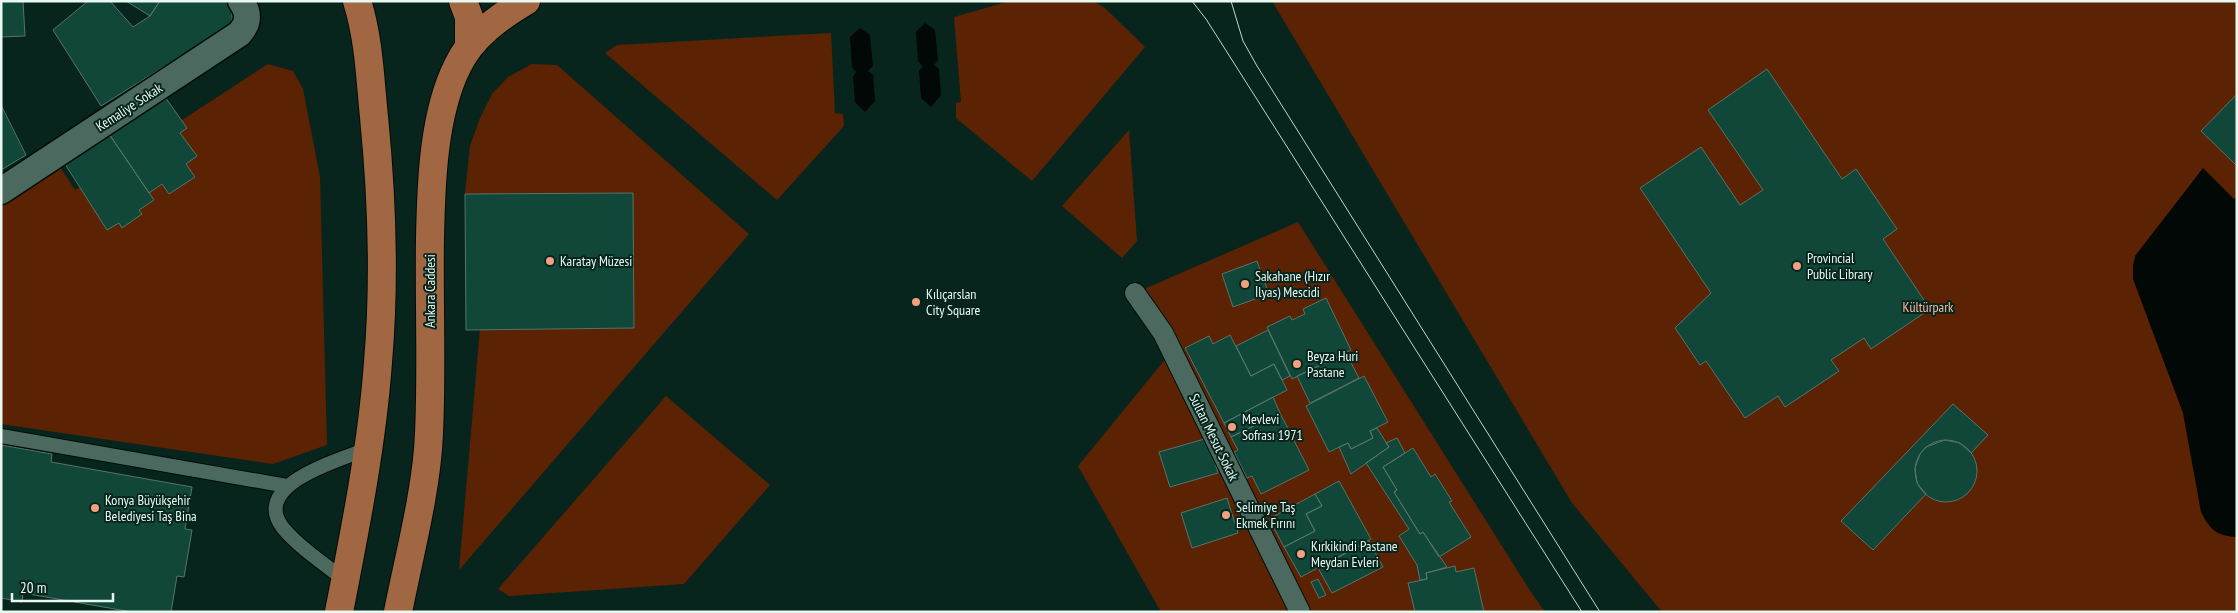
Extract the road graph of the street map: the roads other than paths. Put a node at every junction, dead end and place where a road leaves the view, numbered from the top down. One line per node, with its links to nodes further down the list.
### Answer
1 (357, 1): 6 (main road)
2 (380, 1): 6 (main road)
3 (463, 1): 7 (main road)
4 (526, 1): 7 (main road, Ankara Caddesi)
5 (245, 9): 8 (street, Kemaliye Sokak)
6 (366, 33): 11 (main road)
7 (469, 47): 15 (main road, Ankara Caddesi)
8 (1, 191)
9 (1135, 294): 16 (street, Sultan Mesut Sokak)
10 (1, 436): 12 (lane)
11 (367, 450): 12 (lane); 13 (main road)
12 (287, 486): 13 (lane)
13 (345, 580): 14 (main road)
14 (339, 612)
15 (398, 612)
16 (1300, 612)

